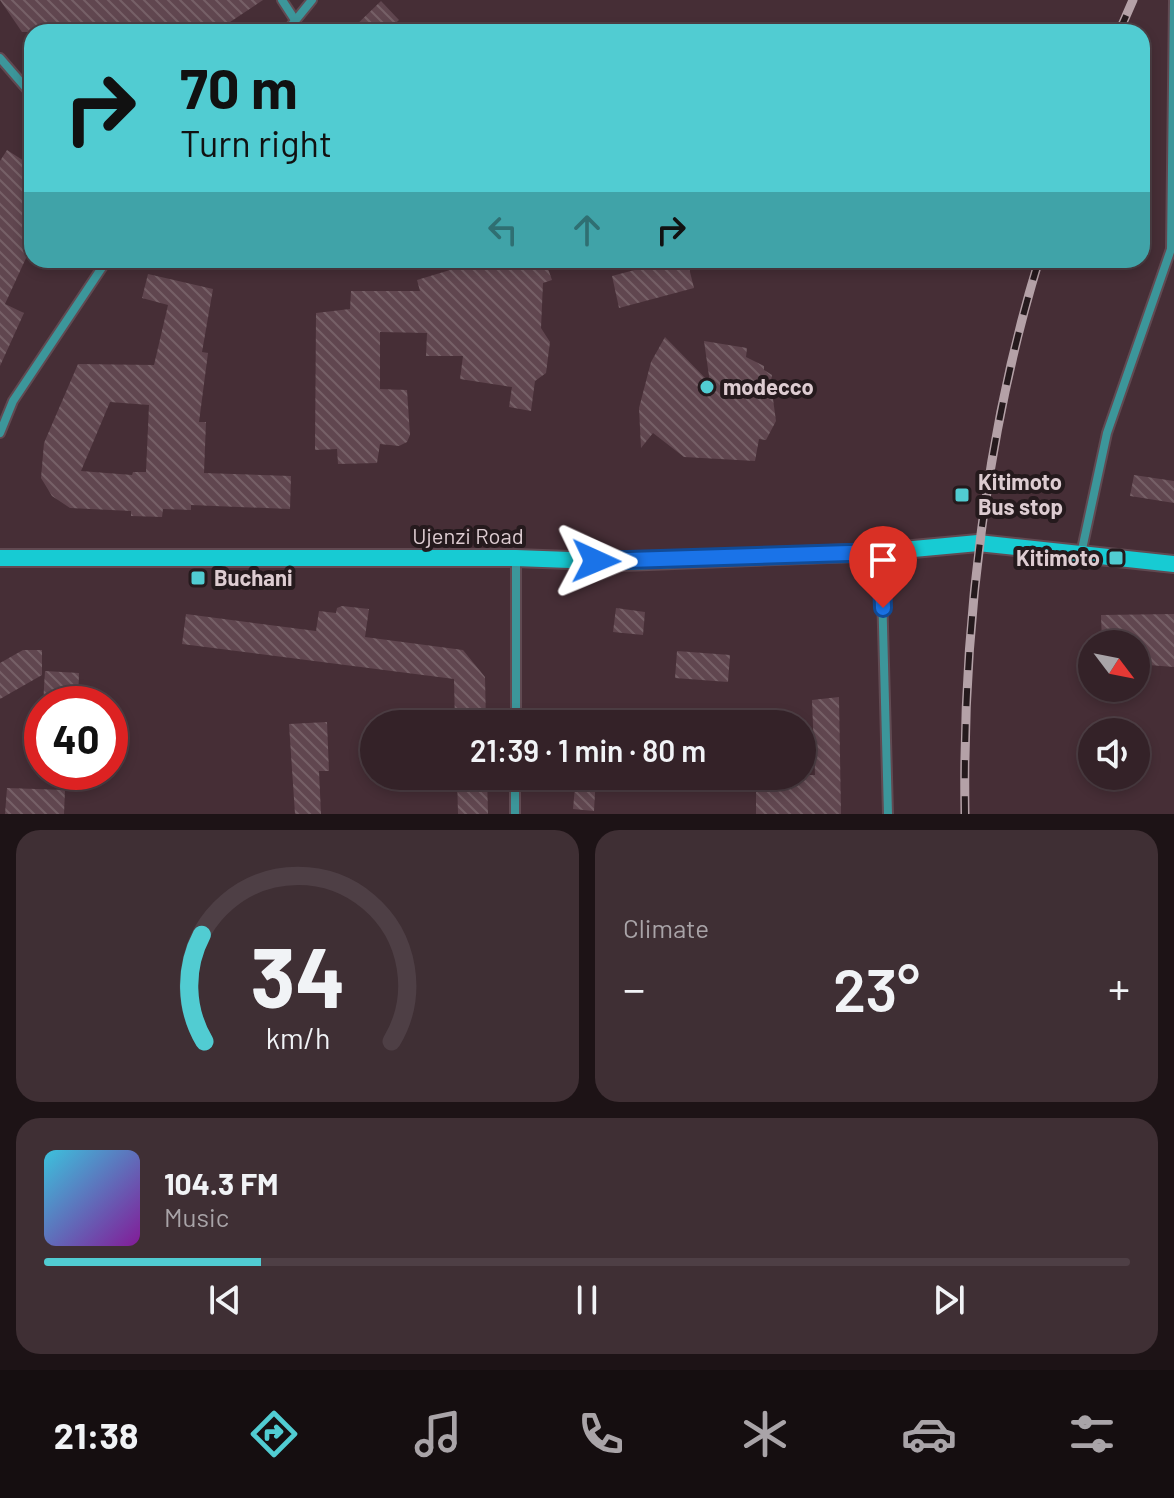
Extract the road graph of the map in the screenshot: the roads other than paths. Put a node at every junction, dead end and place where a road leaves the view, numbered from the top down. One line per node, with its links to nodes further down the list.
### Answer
1 (282, 0): 4 (street)
2 (312, 0): 4 (street)
3 (1174, 1): 8 (street)
4 (295, 20): 5 (street)
5 (292, 24)
6 (0, 58): 7 (street)
7 (24, 86)
8 (1172, 250): 12 (street)
9 (102, 268): 10 (street)
10 (0, 433)
11 (881, 552): 12 (street, Ujenzi Road); 14 (street, Ujenzi Road); 19 (street)
12 (1081, 557): 15 (street, Ujenzi Road)
13 (0, 558): 14 (street, Ujenzi Road)
14 (516, 558): 16 (street)
15 (1174, 564)
16 (516, 710)
17 (515, 790): 18 (street)
18 (515, 814)
19 (888, 814)

